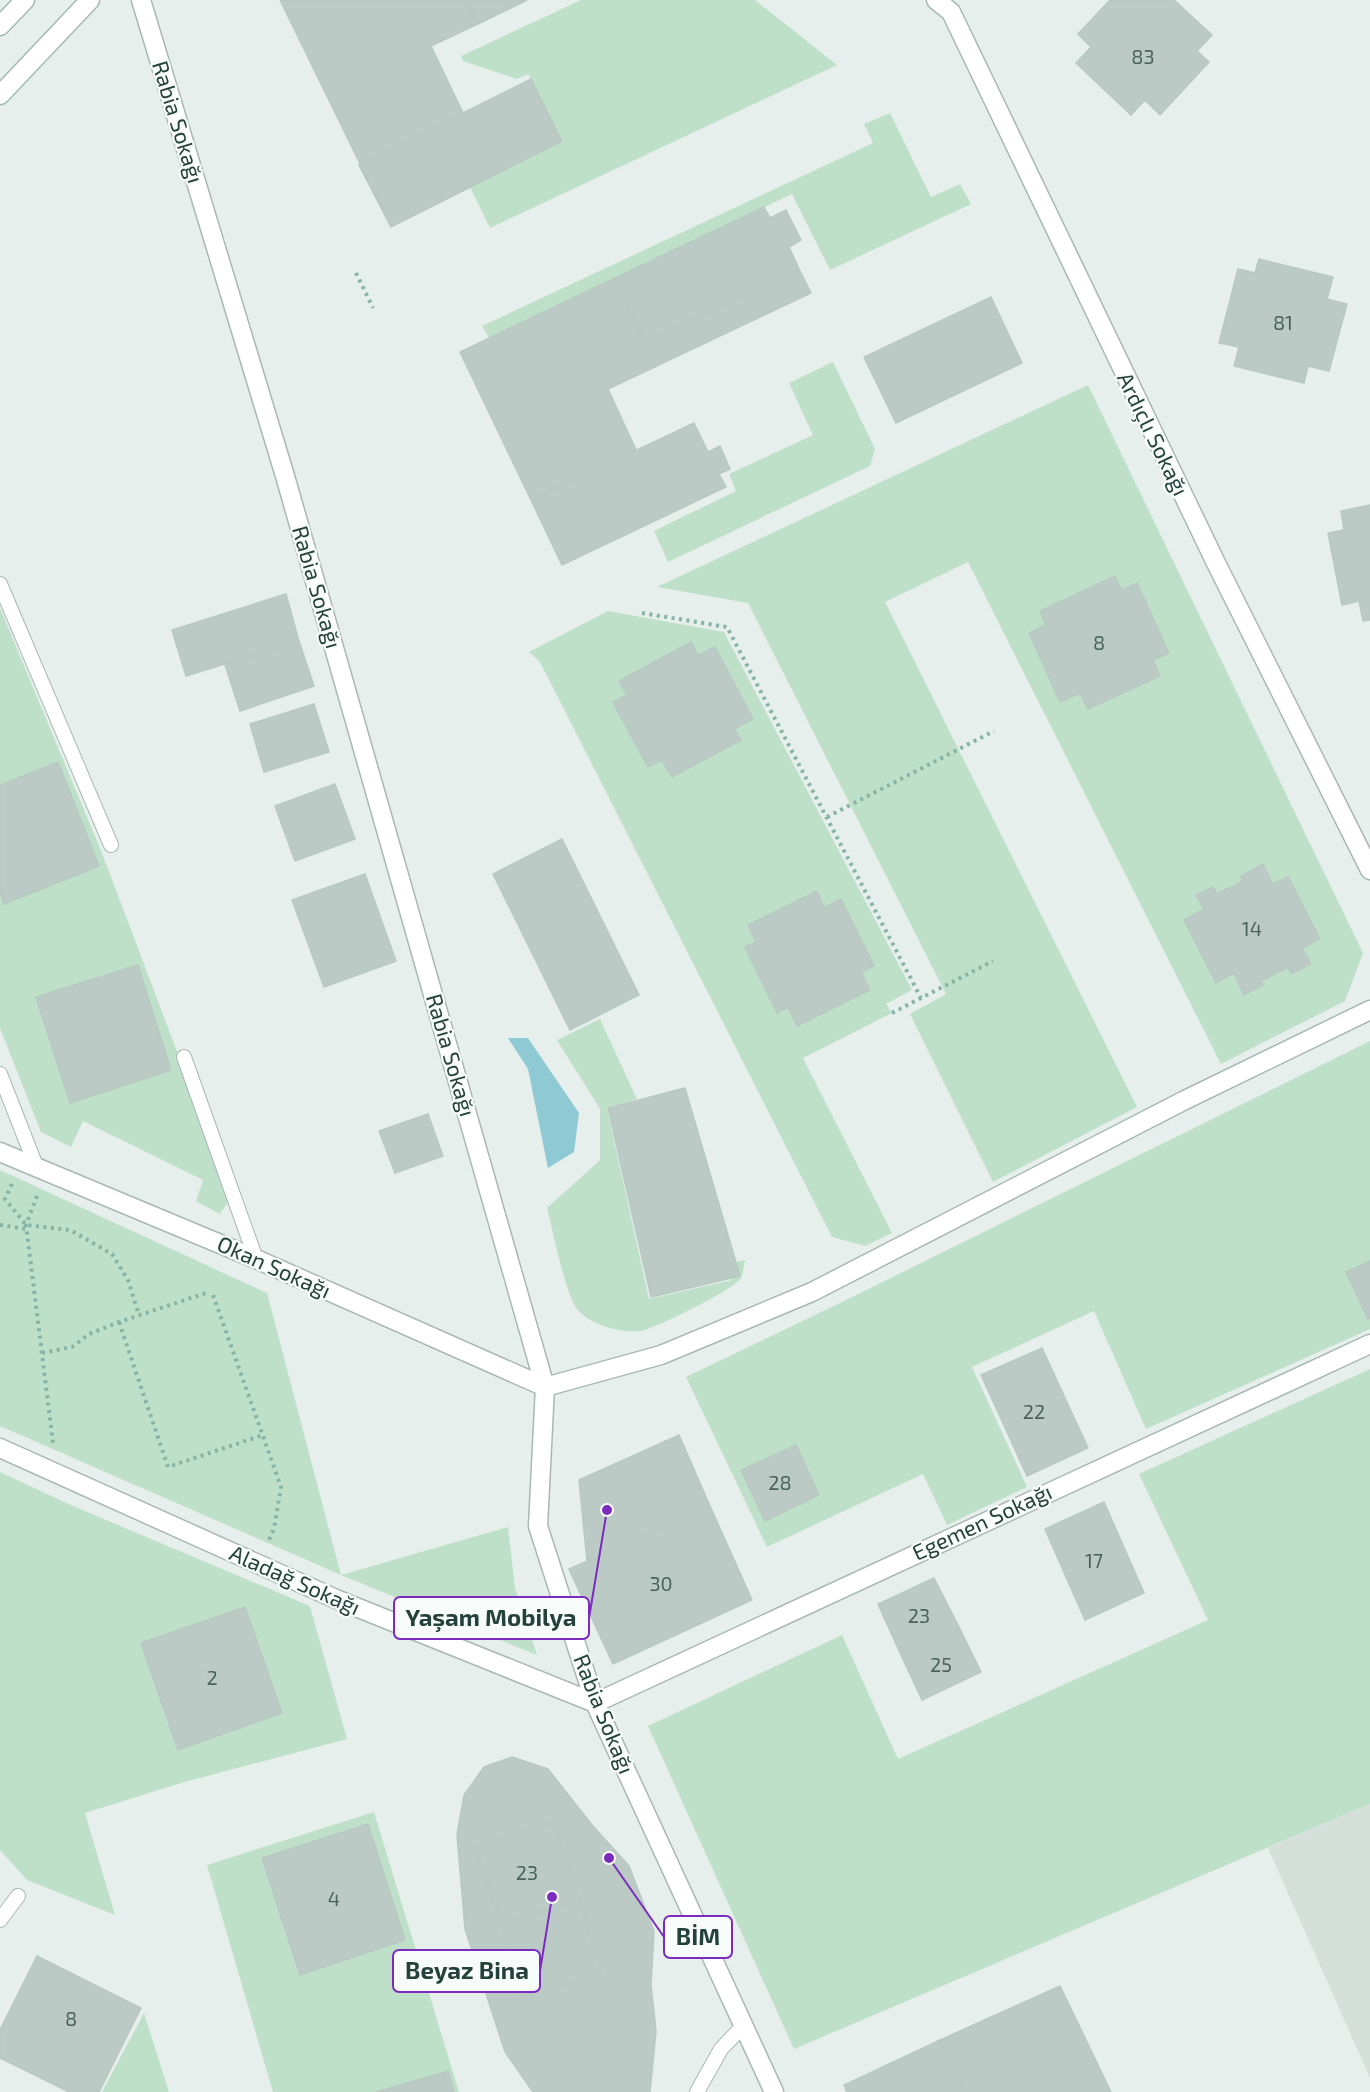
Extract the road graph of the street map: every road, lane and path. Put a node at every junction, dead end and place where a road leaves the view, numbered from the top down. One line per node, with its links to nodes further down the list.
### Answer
1 (25, 0): 6 (street)
2 (90, 0): 7 (street)
3 (141, 0): 31 (street, Rabia Sokağı)
4 (936, 0): 5 (street, Ardıçlı Sokağı)
5 (956, 6): 15 (street, Ardıçlı Sokağı)
6 (0, 26)
7 (0, 95)
8 (356, 273): 9 (path)
9 (372, 308)
10 (0, 584): 14 (lane)
11 (642, 613): 13 (path)
12 (994, 731): 13 (path)
13 (826, 817): 17 (path)
14 (111, 845)
15 (1370, 870)
16 (993, 961): 17 (path)
17 (921, 998): 19 (path)
18 (1370, 1010): 31 (street)
19 (892, 1013)
20 (184, 1057): 26 (lane)
21 (0, 1074): 23 (lane)
22 (0, 1152): 23 (street, Okan Sokağı)
23 (29, 1163): 25 (path); 26 (street, Okan Sokağı)
24 (0, 1225): 25 (path)
25 (26, 1227): 27 (path); 30 (path)
26 (256, 1259): 31 (street, Okan Sokağı)
27 (139, 1315): 28 (path); 32 (path)
28 (119, 1322): 30 (path); 32 (path)
29 (1370, 1344): 36 (street, Egemen Sokağı)
30 (42, 1353): 34 (path)
31 (545, 1387): 36 (street, Rabia Sokağı)
32 (262, 1435): 35 (path)
33 (0, 1448): 34 (street, Aladağ Sokağı)
34 (57, 1473): 35 (street, Aladağ Sokağı)
35 (258, 1564): 36 (street, Aladağ Sokağı)
36 (595, 1703): 39 (street, Rabia Sokağı)
37 (18, 1896): 38 (lane)
38 (0, 1920)
39 (744, 2025): 40 (lane); 41 (street, Rabia Sokağı)
40 (697, 2092)
41 (774, 2092)

